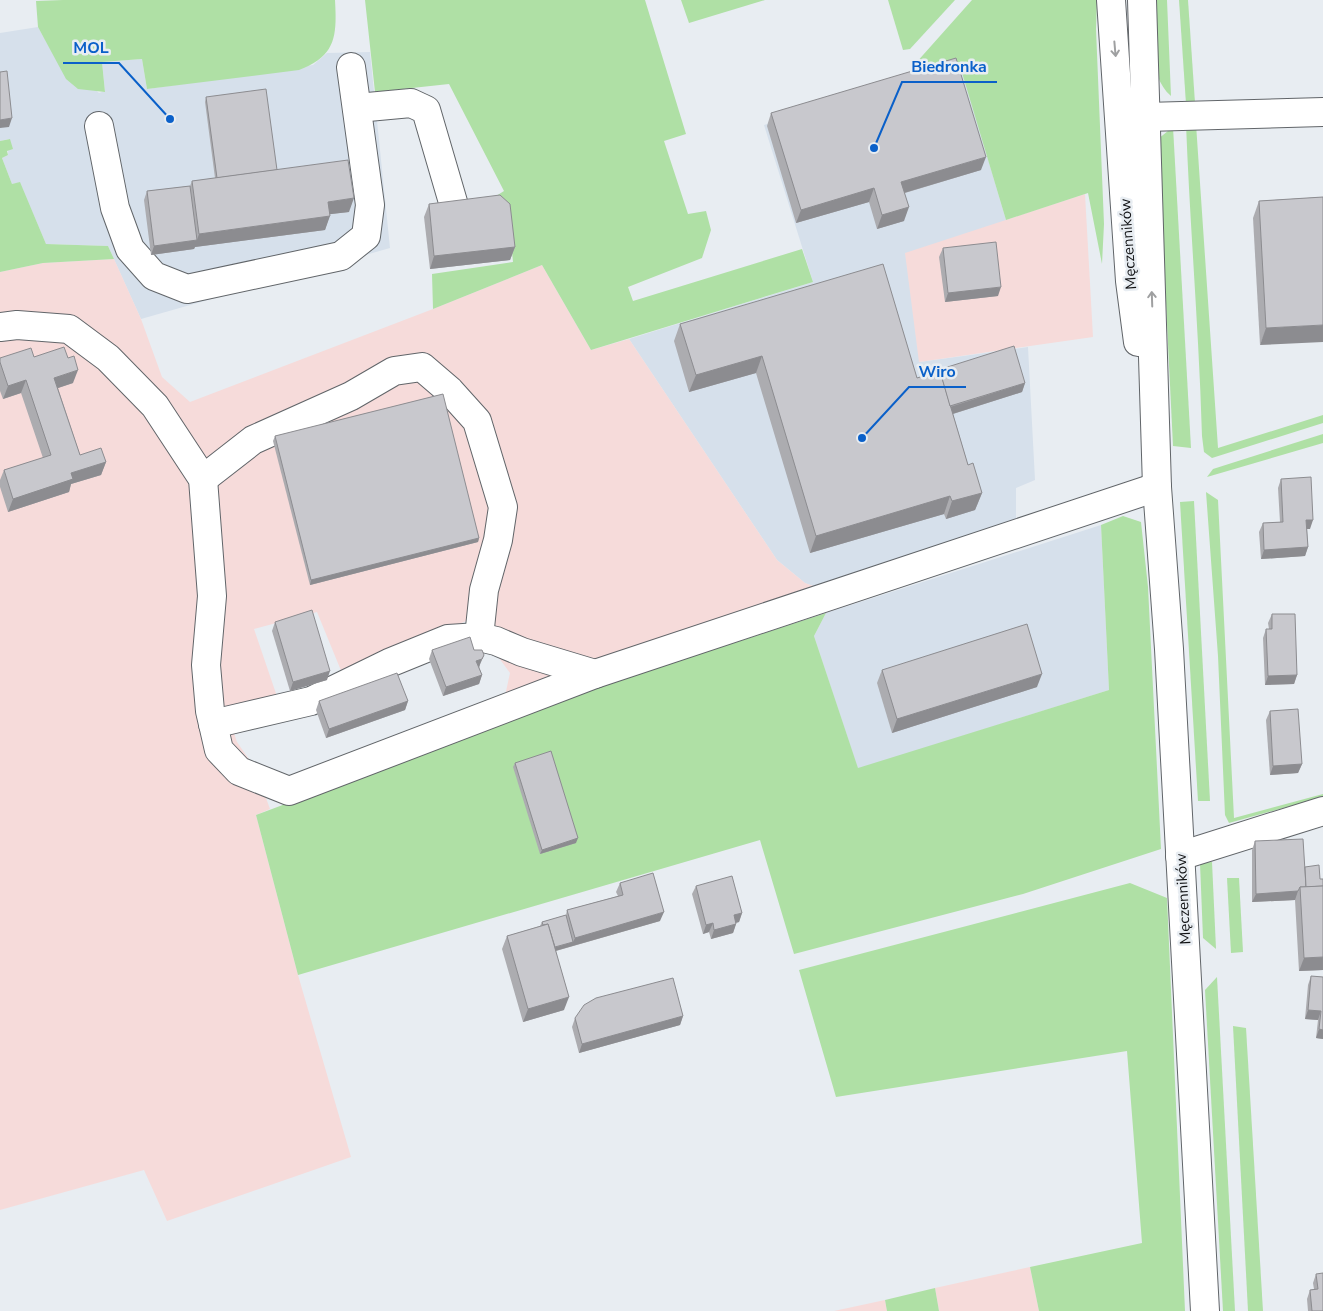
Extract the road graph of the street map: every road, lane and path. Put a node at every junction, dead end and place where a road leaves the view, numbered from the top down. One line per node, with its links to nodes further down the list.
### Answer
1 (1111, 0): 4 (main road, Męczenników, one-way to 4)
2 (1142, 0): 7 (main road, Męczenników)
3 (351, 67): 5 (main road)
4 (1118, 89): 7 (main road); 12 (main road, Męczenników)
5 (357, 108): 8 (main road); 9 (main road)
6 (1323, 112): 7 (main road)
7 (1146, 117): 12 (main road, Męczenników, one-way to 7)
8 (99, 126)
9 (455, 209)
10 (0, 327): 11 (main road)
11 (203, 480): 13 (main road); 15 (main road)
12 (1157, 487): 14 (main road); 17 (main road, Męczenników)
13 (479, 637): 14 (main road); 15 (main road)
14 (595, 674): 15 (main road)
15 (213, 724)
16 (1323, 811): 17 (main road)
17 (1180, 856): 18 (main road, Męczenników)
18 (1205, 1311)

